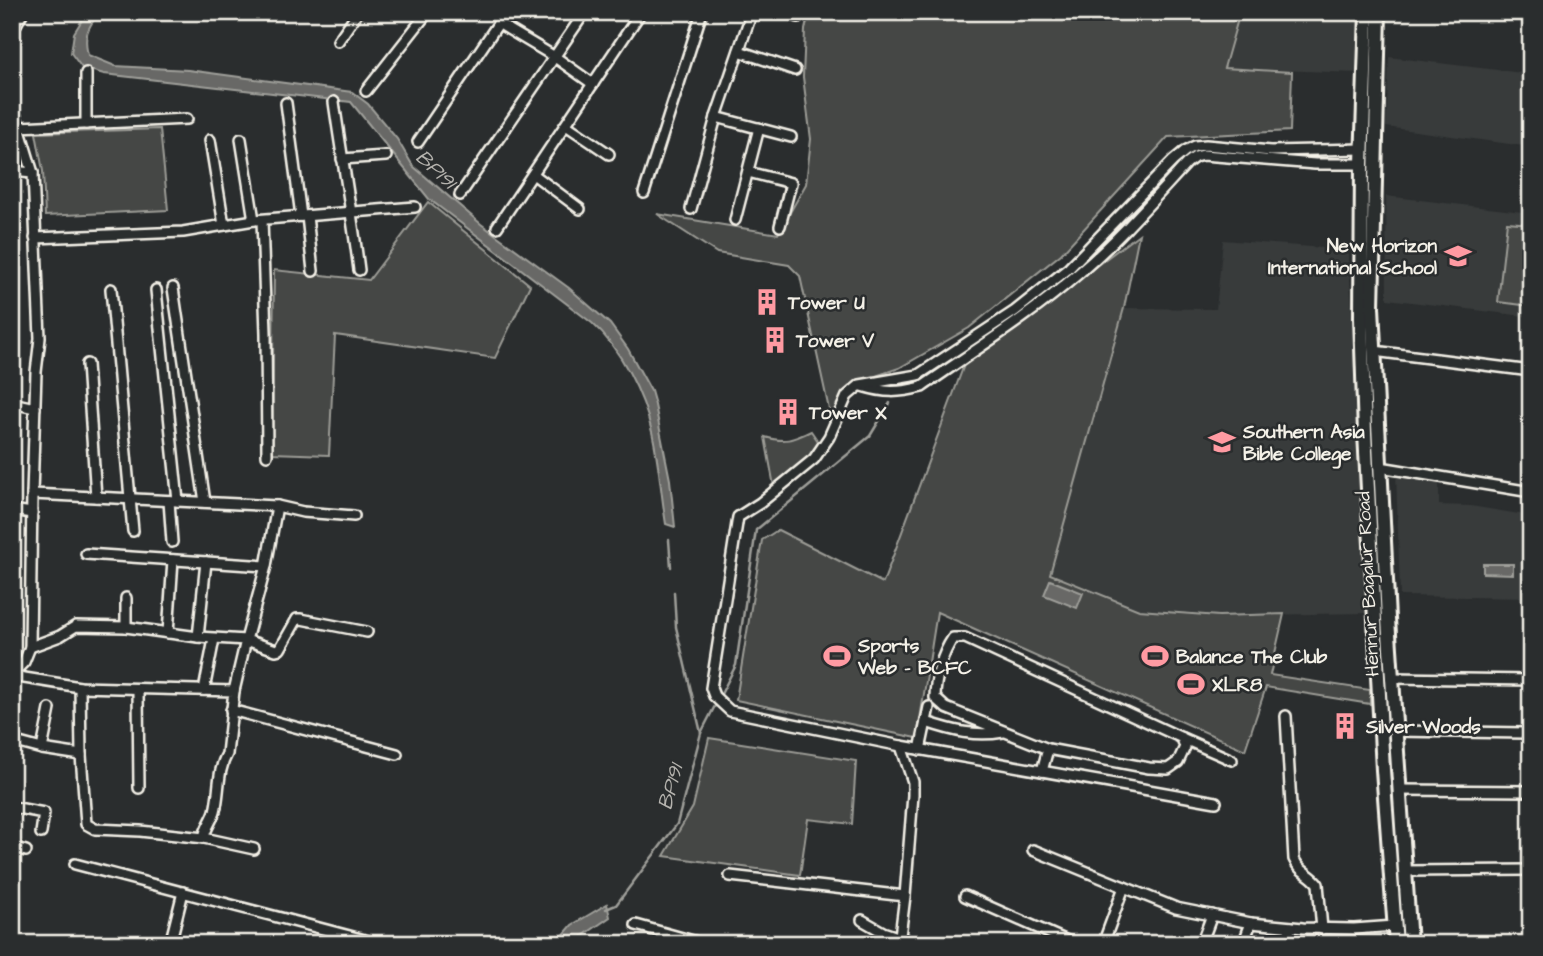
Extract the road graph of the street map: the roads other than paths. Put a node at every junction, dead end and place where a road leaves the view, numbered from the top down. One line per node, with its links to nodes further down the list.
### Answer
1 (23, 12): 14 (street)
2 (358, 12): 15 (street)
3 (428, 12): 21 (street)
4 (506, 12): 13 (street)
5 (585, 12): 17 (street)
6 (641, 12): 20 (street)
7 (702, 12): 46 (street)
8 (752, 12): 16 (street)
9 (785, 12): 12 (street)
10 (1367, 12): 35 (main road, Hennur Bagalur Road)
11 (1379, 12): 64 (main road, Hennur Bagalur Road)
12 (798, 17)
13 (498, 23): 17 (street); 34 (street)
14 (12, 32)
15 (338, 41)
16 (739, 51): 18 (street); 25 (street)
17 (555, 57): 20 (street); 47 (street)
18 (795, 70)
19 (86, 73): 27 (street)
20 (593, 84): 28 (street)
21 (366, 91)
22 (334, 102): 38 (street)
23 (286, 103): 52 (street)
24 (12, 104): 29 (street)
25 (716, 117): 30 (street); 50 (street)
26 (187, 119): 27 (street)
27 (86, 124): 29 (street)
28 (566, 125): 36 (street); 43 (street)
29 (19, 127): 42 (street)
30 (759, 128): 31 (street); 41 (street)
31 (791, 137)
32 (241, 139): 53 (street)
33 (211, 140): 55 (street)
34 (418, 142)
35 (1363, 149): 39 (main road, Hennur Bagalur Road); 44 (street)
36 (609, 153)
37 (386, 156): 38 (street)
38 (342, 159): 51 (street)
39 (1362, 164): 45 (street); 70 (main road, Hennur Bagalur Road)
40 (12, 171): 42 (street)
41 (748, 172): 54 (street); 56 (street)
42 (33, 173): 58 (street)
43 (533, 174): 49 (street); 57 (street)
44 (1156, 179): 45 (street); 67 (street)
45 (1164, 188): 67 (street)
46 (644, 192)
47 (460, 195)
48 (415, 207): 51 (street)
49 (580, 209)
50 (691, 209)
51 (352, 212): 52 (street); 59 (street)
52 (304, 216): 53 (street); 60 (street)
53 (258, 220): 55 (street); 71 (street)
54 (735, 220)
55 (224, 225): 58 (street)
56 (780, 226)
57 (497, 227)
58 (35, 239): 69 (street)
59 (359, 270)
60 (313, 271)
61 (173, 288): 78 (street)
62 (111, 289): 76 (street)
63 (156, 290): 77 (street)
64 (1374, 352): 66 (street); 70 (main road, Hennur Bagalur Road)
65 (87, 364): 75 (street)
66 (1531, 371)
67 (860, 385): 114 (street)
68 (12, 403): 69 (street)
69 (35, 408): 74 (street)
70 (1372, 433): 72 (main road, Hennur Bagalur Road); 145 (main road, Hennur Bagalur Road)
71 (267, 455)
72 (1380, 467): 73 (street); 98 (main road, Hennur Bagalur Road)
73 (1531, 492)
74 (32, 494): 75 (street); 81 (street)
75 (96, 497): 76 (street)
76 (129, 499): 77 (street); 83 (street)
77 (173, 501): 78 (street); 84 (street)
78 (205, 502): 79 (street)
79 (277, 506): 82 (street); 88 (street)
80 (12, 510): 81 (street)
81 (32, 513): 96 (street)
82 (354, 516)
83 (133, 531)
84 (172, 542)
85 (86, 554): 86 (street)
86 (173, 560): 87 (street); 92 (street)
87 (206, 562): 88 (street); 93 (street)
88 (266, 566): 95 (street)
89 (126, 598): 90 (street)
90 (126, 627): 92 (street); 96 (street)
91 (367, 632): 95 (street)
92 (168, 633): 93 (street)
93 (198, 637): 94 (street)
94 (214, 639): 95 (street); 102 (street)
95 (246, 640): 103 (street)
96 (30, 647): 97 (street)
97 (12, 675): 100 (street)
98 (1392, 678): 99 (street); 109 (main road, Hennur Bagalur Road)
99 (1531, 680)
100 (80, 687): 101 (street); 119 (street)
101 (138, 690): 102 (street); 122 (street)
102 (204, 690): 103 (street)
103 (234, 691): 106 (street)
104 (929, 707): 108 (street)
105 (50, 709): 115 (street)
106 (231, 710): 118 (street); 128 (street)
107 (1286, 716): 147 (street)
108 (926, 722): 110 (street); 117 (street)
109 (1396, 731): 111 (street); 123 (main road, Hennur Bagalur Road)
110 (1005, 732): 112 (street); 116 (street)
111 (1525, 733)
112 (1182, 738): 116 (street); 120 (street)
113 (12, 741): 115 (street)
114 (901, 746): 117 (street); 139 (street)
115 (42, 749): 119 (street)
116 (1048, 749): 121 (street)
117 (920, 750): 121 (street)
118 (397, 754)
119 (81, 755): 128 (street)
120 (1232, 760)
121 (1042, 771): 125 (street)
122 (139, 788)
123 (1400, 790): 124 (street); 135 (main road, Hennur Bagalur Road)
124 (1531, 791)
125 (1216, 802)
126 (12, 807): 127 (street)
127 (41, 833)
128 (204, 838): 130 (street)
129 (12, 847): 132 (street)
130 (254, 849)
131 (1033, 850): 137 (street)
132 (26, 851)
133 (75, 864): 138 (street)
134 (1531, 870): 135 (street)
135 (1405, 871): 161 (main road, Hennur Bagalur Road)
136 (730, 876): 139 (street)
137 (1124, 887): 141 (street); 156 (street)
138 (183, 892): 149 (street); 152 (street)
139 (905, 896): 148 (street)
140 (965, 896): 155 (street)
141 (1212, 915): 143 (street); 157 (street)
142 (862, 920): 148 (street)
143 (1251, 923): 146 (street); 158 (street)
144 (636, 925): 150 (street)
145 (1395, 926): 147 (street); 160 (main road, Hennur Bagalur Road)
146 (1292, 927): 147 (street); 159 (street)
147 (1322, 929)
148 (899, 940): 154 (street)
149 (171, 941): 151 (street)
150 (686, 942): 153 (street)
151 (190, 944)
152 (380, 944)
153 (704, 944)
154 (918, 944)
155 (1074, 944)
156 (1102, 944)
157 (1200, 944)
158 (1243, 944)
159 (1285, 944)
160 (1396, 944)
161 (1410, 944)

